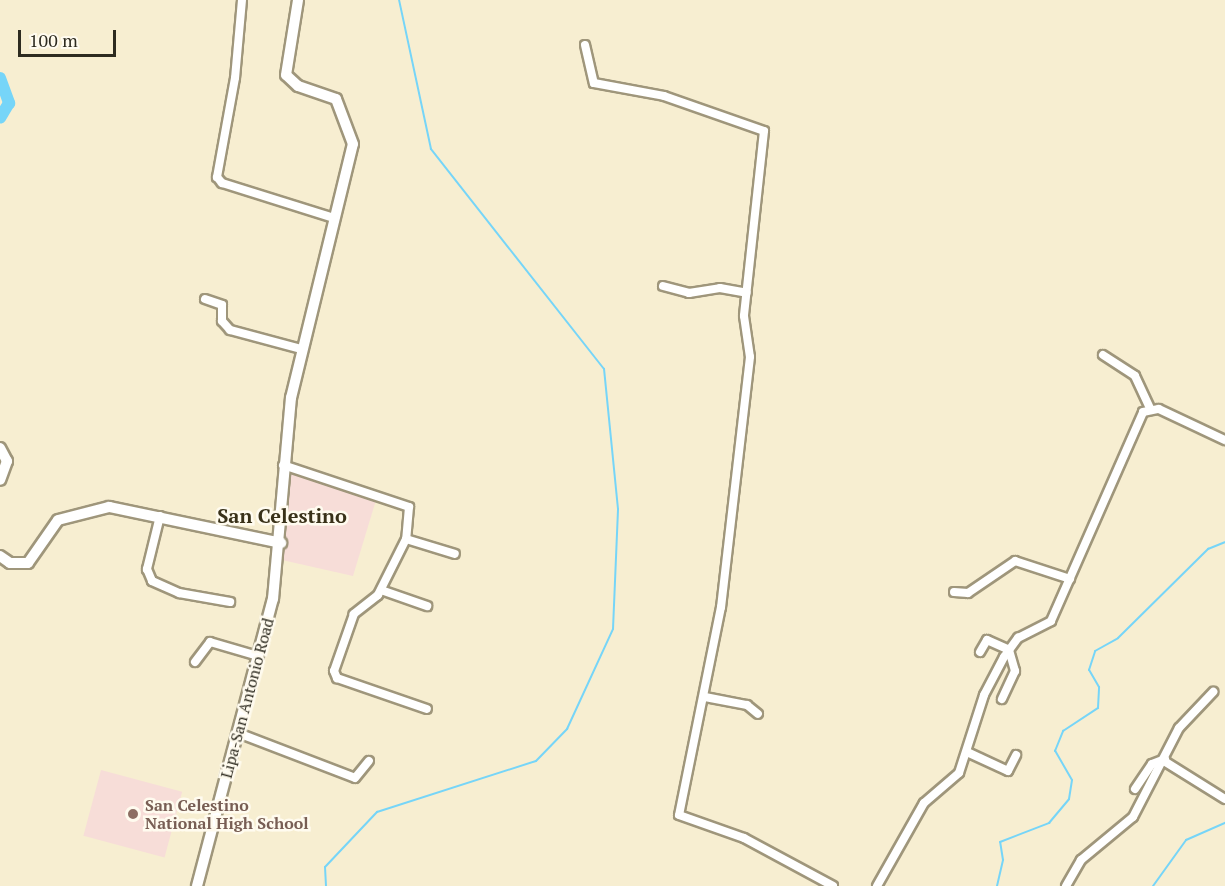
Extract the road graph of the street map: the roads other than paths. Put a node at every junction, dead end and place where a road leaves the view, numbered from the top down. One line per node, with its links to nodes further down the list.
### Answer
1 (242, 0): 4 (street)
2 (298, 0): 4 (main road, Lipa-San Antonio Road)
3 (585, 45): 6 (street)
4 (334, 218): 8 (main road, Lipa-San Antonio Road)
5 (663, 286): 6 (street)
6 (747, 293): 30 (street)
7 (205, 299): 8 (street)
8 (301, 349): 13 (main road, Lipa-San Antonio Road)
9 (1103, 355): 10 (street)
10 (1150, 408): 11 (street); 20 (street)
11 (1225, 440)
12 (0, 448): 14 (main road)
13 (283, 465): 16 (street); 17 (main road, Lipa-San Antonio Road)
14 (0, 480)
15 (160, 516): 17 (main road); 19 (main road); 23 (street)
16 (406, 539): 18 (street); 21 (street)
17 (281, 543): 27 (main road, Lipa-San Antonio Road)
18 (455, 554)
19 (0, 556)
20 (1070, 579): 22 (street); 25 (street)
21 (381, 590): 24 (street); 32 (street)
22 (954, 592)
23 (230, 602)
24 (427, 606)
25 (1009, 650): 26 (street); 31 (street); 35 (street)
26 (980, 652)
27 (258, 656): 28 (street); 34 (main road, Lipa-San Antonio Road)
28 (195, 662)
29 (1213, 692): 37 (street)
30 (705, 697): 33 (street); 42 (street)
31 (1002, 699)
32 (427, 709)
33 (758, 714)
34 (238, 733): 38 (street); 41 (main road, Lipa-San Antonio Road)
35 (967, 752): 36 (street); 43 (street)
36 (1016, 755)
37 (1165, 760): 39 (street); 40 (street); 44 (street)
38 (369, 761)
39 (1136, 789)
40 (1225, 799)
41 (197, 886)
42 (833, 886)
43 (877, 886)
44 (1066, 886)

